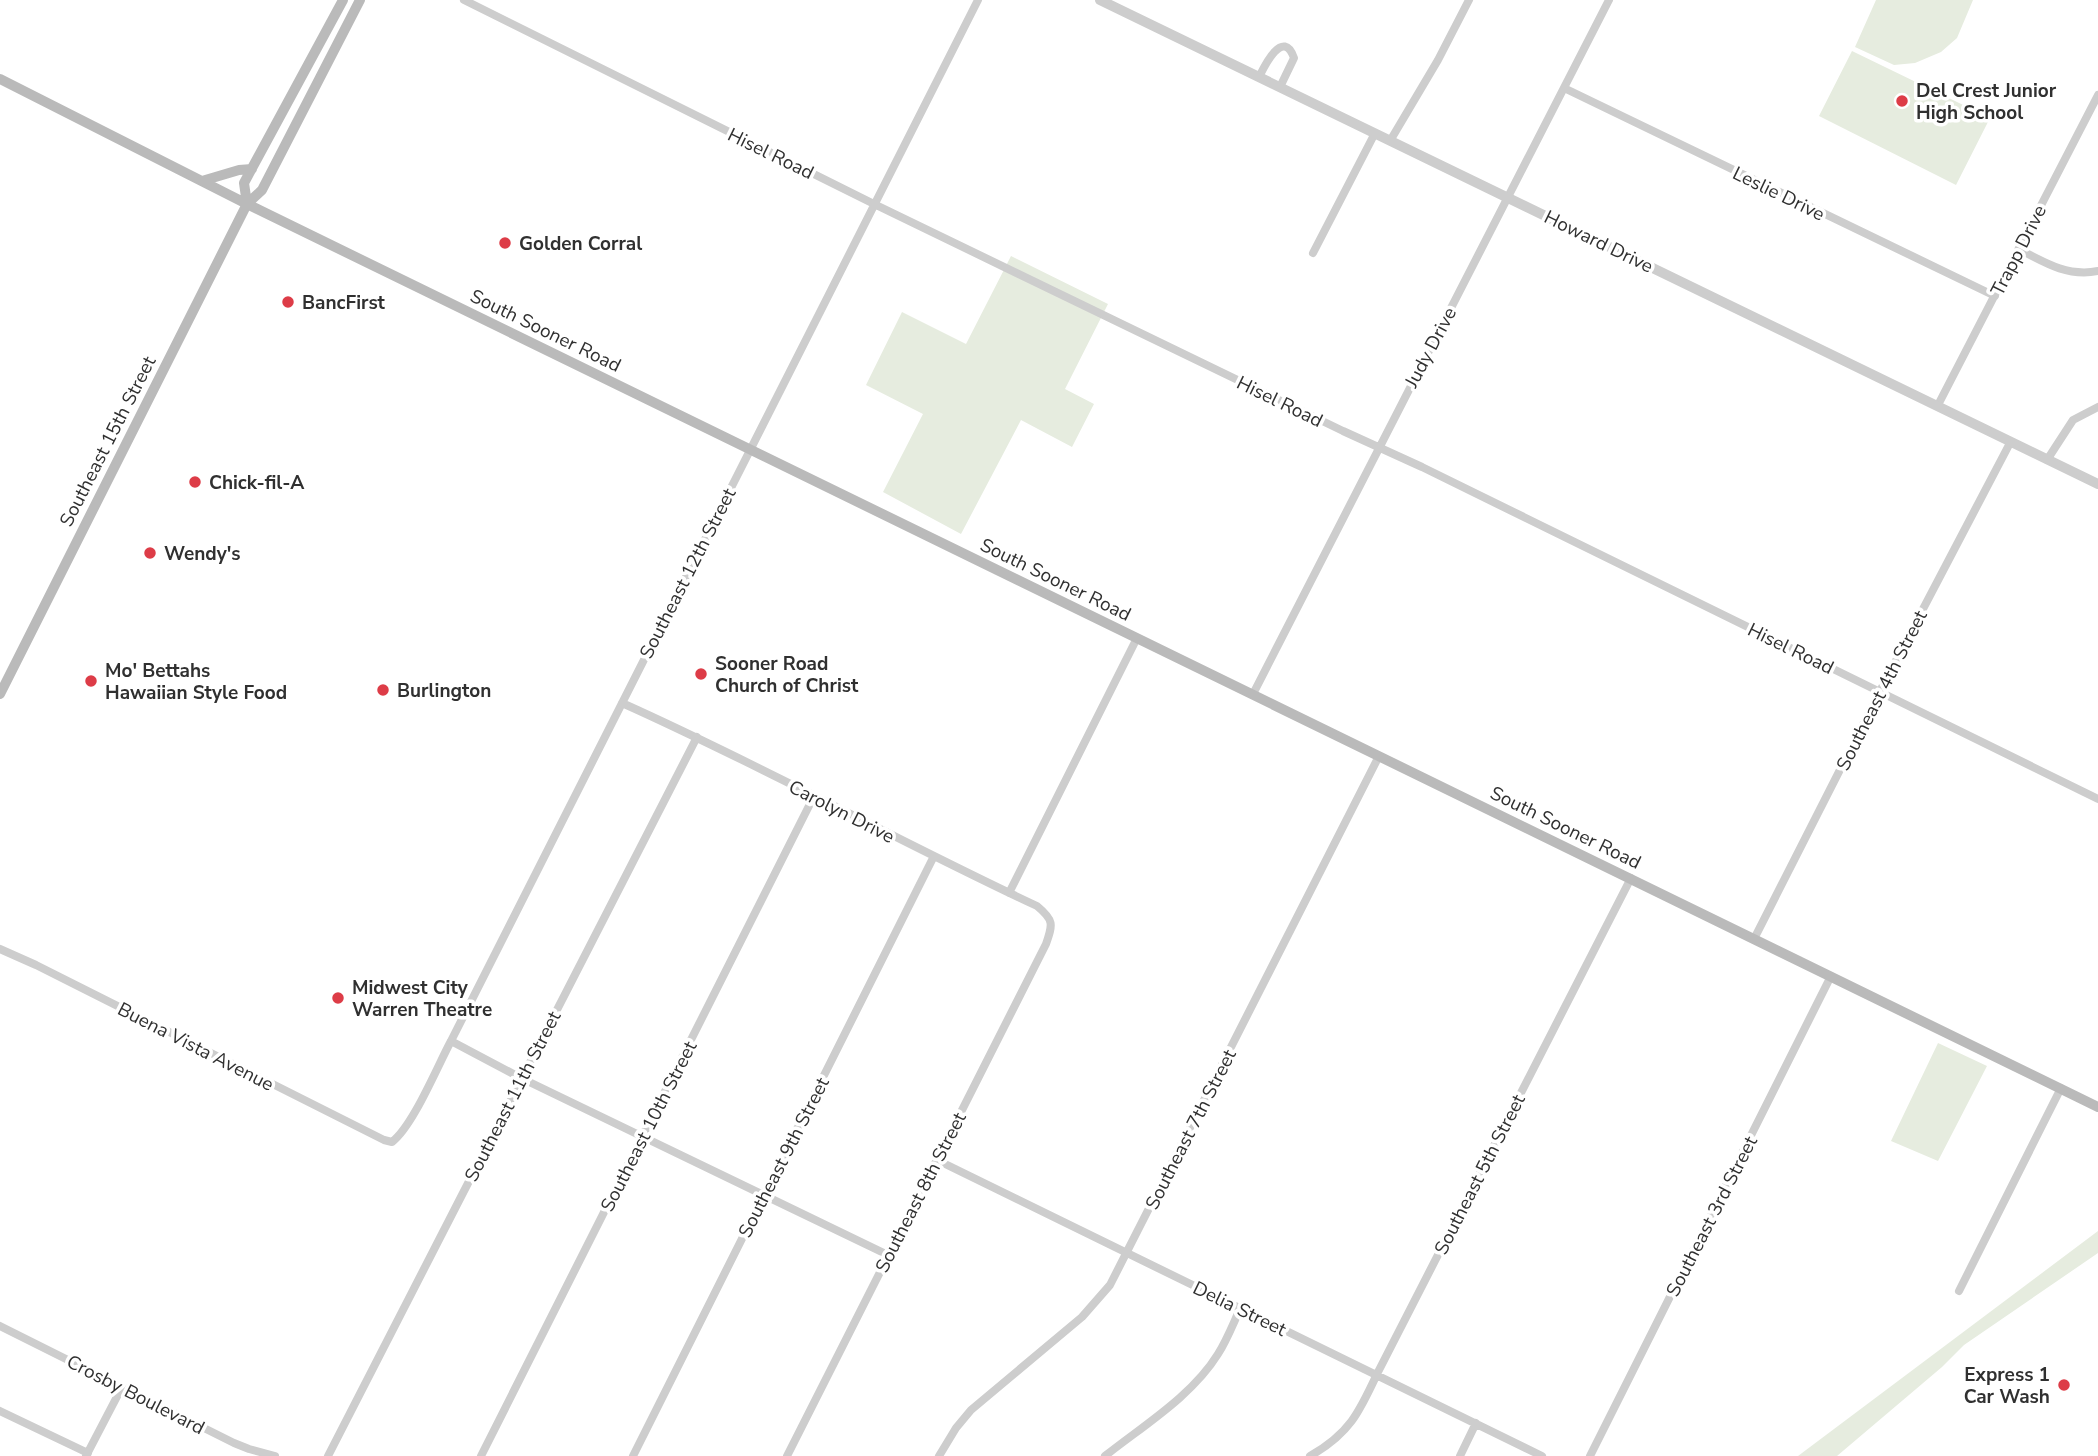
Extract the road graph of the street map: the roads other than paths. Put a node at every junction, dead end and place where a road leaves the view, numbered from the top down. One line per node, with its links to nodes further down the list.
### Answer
1 (343, 0): 10 (main road, Southeast 15th Street)
2 (360, 0): 11 (main road, Southeast 15th Street)
3 (464, 0): 23 (street, Hisel Road)
4 (978, 0): 23 (street, Southeast 12th Street)
5 (1100, 0): 9 (street, Howard Drive)
6 (1126, 0): 9 (street)
7 (1469, 0): 18 (street)
8 (1609, 0): 15 (street, Judy Drive)
9 (1120, 10): 12 (street, Howard Drive)
10 (331, 22): 11 (main road); 19 (main road, Southeast 15th Street)
11 (345, 29): 22 (main road, Southeast 15th Street)
12 (1259, 77): 14 (street, Howard Drive); 14 (street)
13 (0, 79): 20 (main road, South Sooner Road)
14 (1280, 88): 17 (street, Howard Drive)
15 (1564, 88): 21 (street, Judy Drive); 27 (street, Leslie Drive)
16 (2098, 95): 24 (street, Trapp Drive)
17 (1375, 133): 18 (street, Howard Drive); 25 (street)
18 (1390, 141): 21 (street, Howard Drive)
19 (251, 169): 20 (main road); 22 (main road, Southeast 15th Street)
20 (202, 181): 22 (main road, South Sooner Road)
21 (1508, 197): 28 (street, Howard Drive); 31 (street, Judy Drive)
22 (247, 204): 32 (main road, South Sooner Road); 36 (main road, Southeast 15th Street)
23 (874, 204): 31 (street, Hisel Road); 32 (street, Southeast 12th Street)
24 (2019, 249): 26 (street); 27 (street, Trapp Drive)
25 (1313, 253)
26 (2098, 271)
27 (1995, 296): 28 (street, Trapp Drive)
28 (1938, 405): 30 (street, Howard Drive)
29 (2098, 407): 33 (street)
30 (2010, 443): 33 (street, Howard Drive); 37 (street, Southeast 4th Street)
31 (1378, 447): 37 (street, Hisel Road); 38 (street, Judy Drive)
32 (750, 449): 35 (main road, South Sooner Road); 39 (street, Southeast 12th Street)
33 (2047, 460): 34 (street, Howard Drive)
34 (2098, 484)
35 (1137, 638): 38 (main road, South Sooner Road); 46 (street)
36 (2, 687)
37 (1880, 691): 43 (street, Hisel Road); 48 (street, Southeast 4th Street)
38 (1253, 694): 41 (main road, South Sooner Road)
39 (622, 703): 40 (street, Carolyn Drive); 51 (street, Southeast 12th Street)
40 (697, 737): 42 (street, Carolyn Drive); 52 (street, Southeast 11th Street)
41 (1379, 756): 45 (main road, South Sooner Road); 59 (street, Southeast 7th Street)
42 (814, 796): 44 (street, Carolyn Drive); 55 (street, Southeast 10th Street)
43 (2098, 799)
44 (933, 858): 46 (street, Carolyn Drive); 58 (street, Southeast 9th Street)
45 (1631, 878): 48 (main road, South Sooner Road); 64 (street, Southeast 5th Street)
46 (1009, 893): 47 (street, Carolyn Drive)
47 (1052, 927): 57 (street, Southeast 8th Street)
48 (1754, 939): 50 (main road, South Sooner Road)
49 (0, 949): 56 (street, Buena Vista Avenue)
50 (1831, 976): 53 (main road, South Sooner Road); 79 (street, Southeast 3rd Street)
51 (450, 1041): 52 (street); 56 (street, Southeast 12th Street)
52 (521, 1078): 55 (street); 70 (street, Southeast 11th Street)
53 (2061, 1088): 54 (main road, South Sooner Road); 61 (street)
54 (2098, 1107)
55 (643, 1136): 58 (street); 71 (street, Southeast 10th Street)
56 (392, 1142)
57 (937, 1160): 59 (street, Delia Street); 60 (street, Southeast 8th Street)
58 (764, 1195): 60 (street); 72 (street, Southeast 9th Street)
59 (1127, 1252): 62 (street, Delia Street); 74 (street, Southeast 7th Street)
60 (888, 1255): 73 (street, Southeast 8th Street)
61 (1959, 1291)
62 (1240, 1309): 64 (street, Delia Street); 75 (street)
63 (0, 1326): 65 (street, Crosby Boulevard)
64 (1377, 1374): 67 (street, Delia Street); 76 (street, Southeast 5th Street)
65 (122, 1387): 68 (street); 69 (street, Crosby Boulevard)
66 (0, 1411): 68 (street)
67 (1476, 1423): 77 (street); 78 (street, Delia Street)
68 (87, 1455)
69 (275, 1456)
70 (328, 1456)
71 (481, 1456)
72 (633, 1456)
73 (787, 1456)
74 (939, 1456)
75 (1105, 1456)
76 (1310, 1456)
77 (1460, 1456)
78 (1542, 1456)
79 (1590, 1456)

